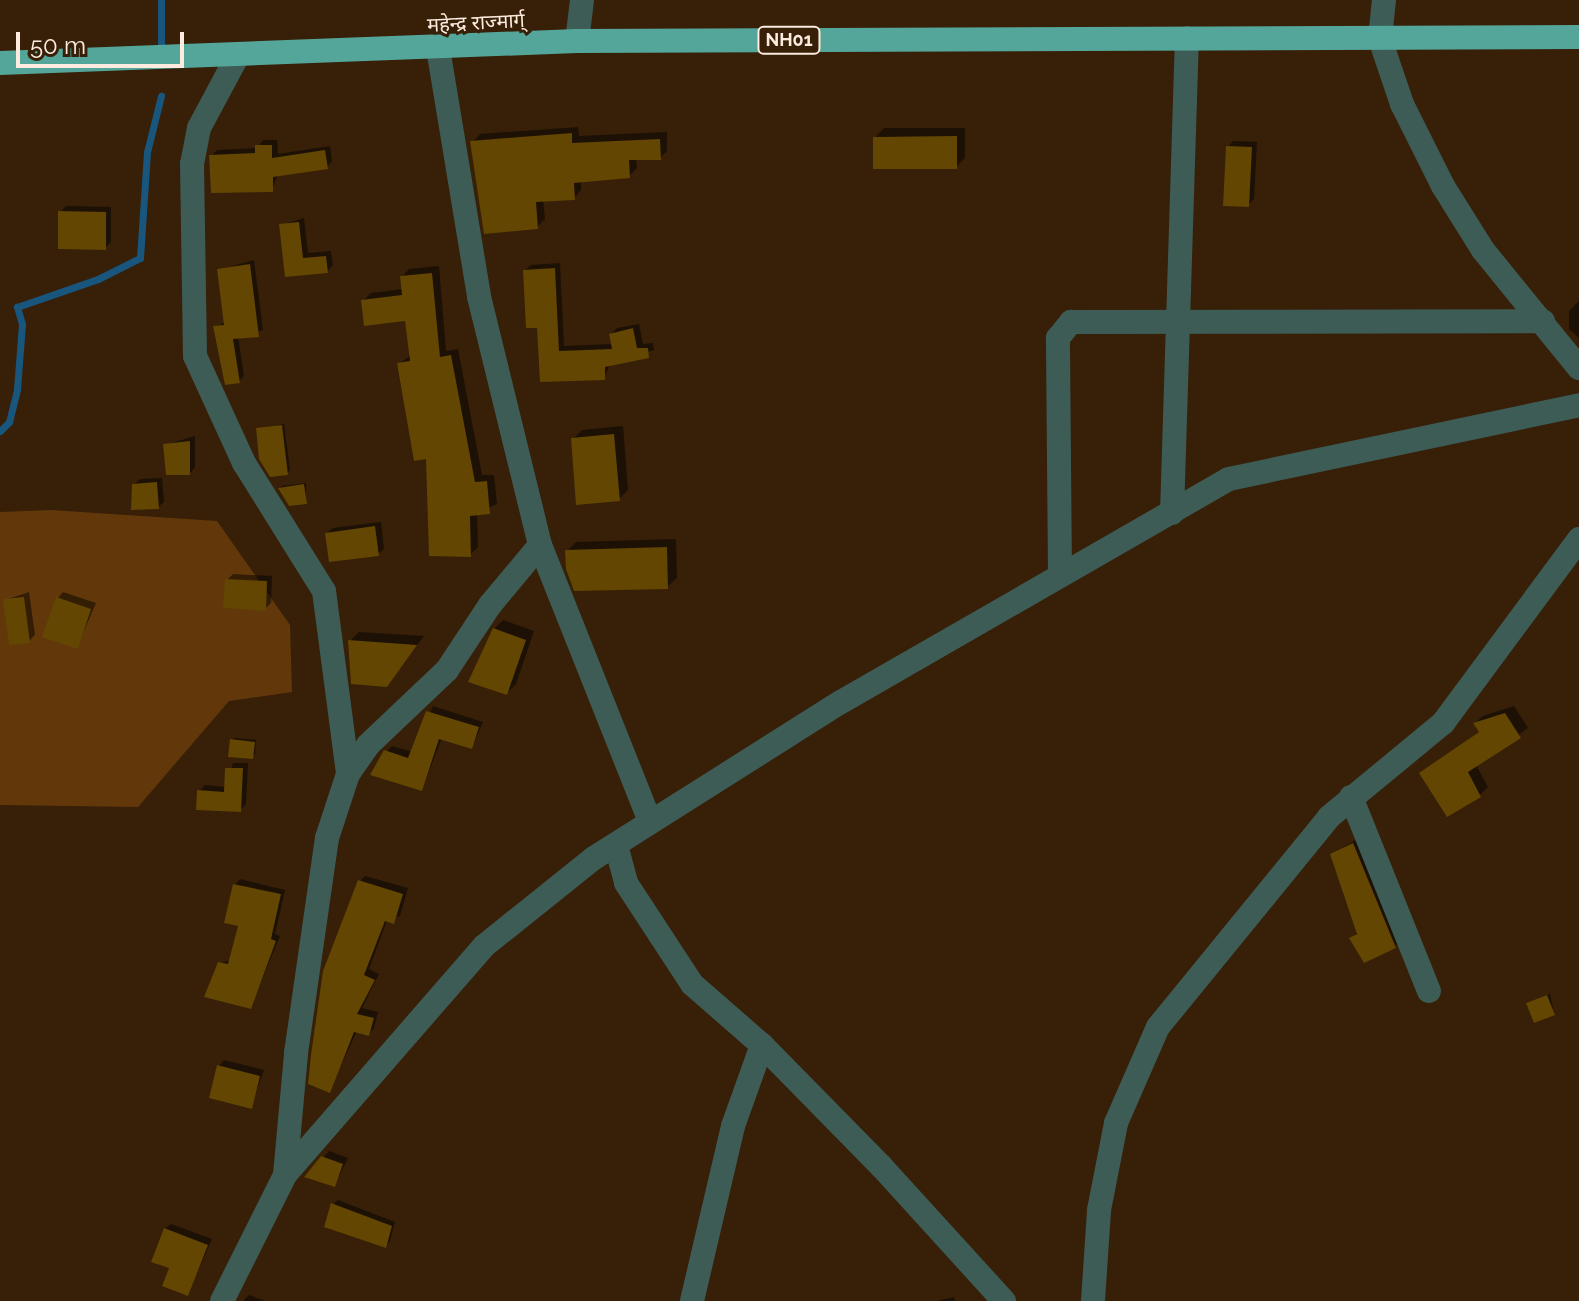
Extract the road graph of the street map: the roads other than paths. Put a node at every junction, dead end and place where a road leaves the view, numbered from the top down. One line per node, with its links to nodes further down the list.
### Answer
1 (582, 0): 6 (street)
2 (1384, 0): 5 (street)
3 (1579, 37): 5 (highway, महेन्द्र राज्मार्ग् / NH01)
4 (1187, 38): 5 (highway, महेन्द्र राज्मार्ग् / NH01); 6 (highway, महेन्द्र राज्मार्ग् / NH01); 11 (street)
5 (1380, 39): 10 (street)
6 (577, 41): 7 (highway, महेन्द्र राज्मार्ग् / NH01)
7 (438, 49): 8 (highway, महेन्द्र राज्मार्ग् / NH01); 16 (street)
8 (238, 55): 9 (highway, महेन्द्र राज्मार्ग् / NH01); 18 (street)
9 (0, 63)
10 (1543, 321): 11 (street); 12 (street)
11 (1176, 322): 14 (street); 17 (street)
12 (1579, 368)
13 (1579, 405): 14 (street)
14 (1172, 513): 17 (street)
15 (1579, 539): 19 (street)
16 (540, 545): 18 (street); 20 (street)
17 (1060, 575): 20 (street)
18 (348, 774): 24 (street)
19 (1351, 797): 22 (street); 28 (street)
20 (650, 822): 21 (street)
21 (616, 845): 23 (street); 24 (street)
22 (1429, 991)
23 (762, 1045): 26 (street); 27 (street)
24 (285, 1175): 25 (street)
25 (222, 1301)
26 (692, 1301)
27 (1004, 1301)
28 (1093, 1301)

